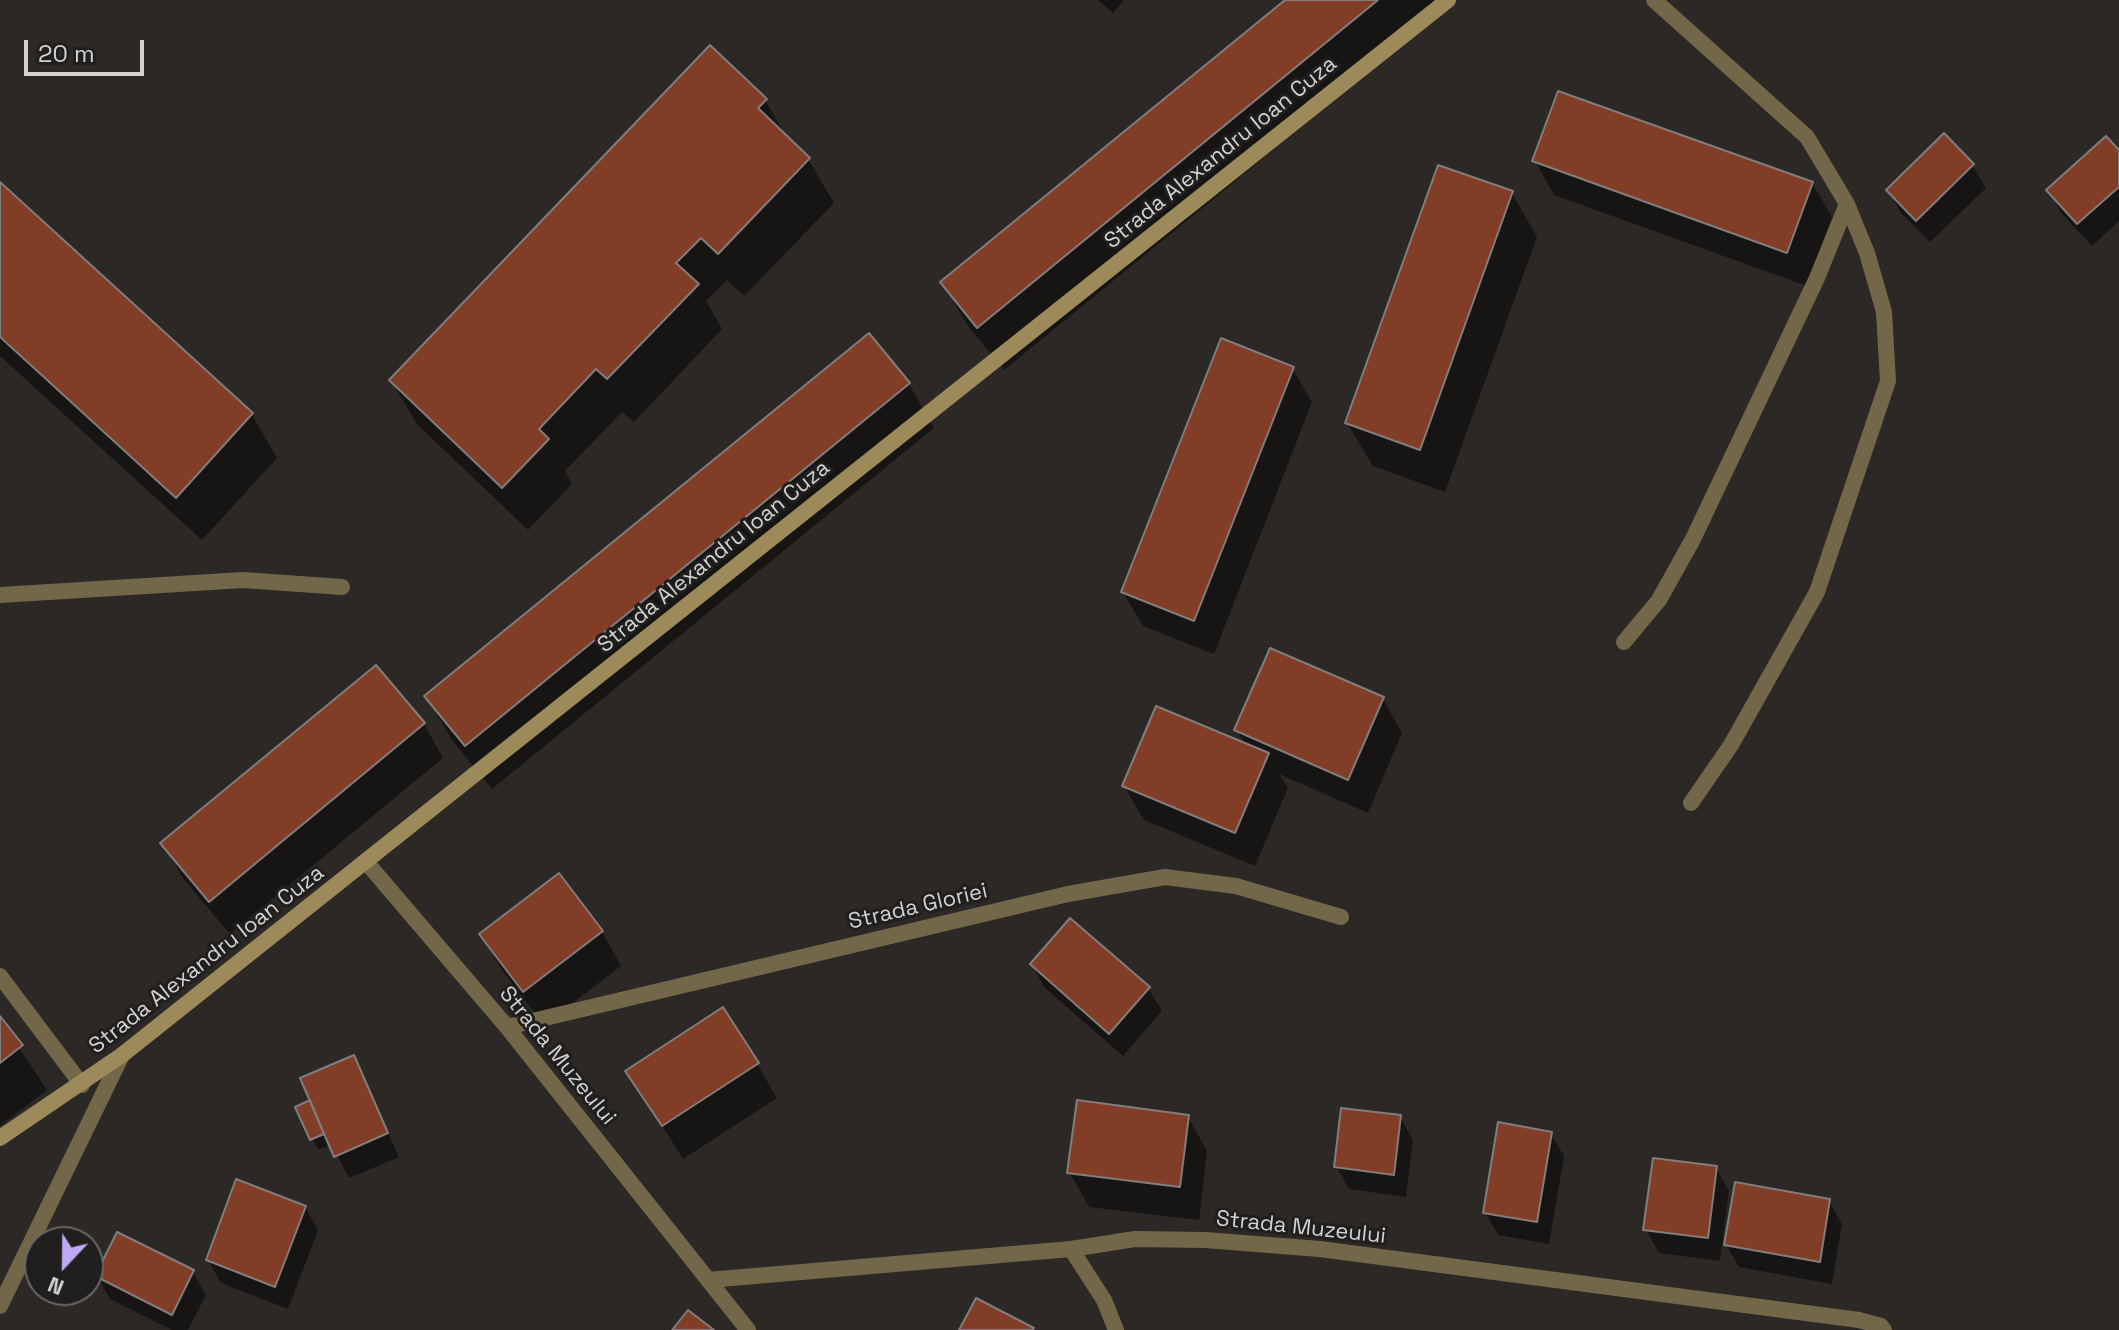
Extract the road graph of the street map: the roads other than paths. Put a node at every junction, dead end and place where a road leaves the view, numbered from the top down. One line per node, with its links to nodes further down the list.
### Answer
1 (1448, 0): 8 (main road, Strada Alexandru Ioan Cuza)
2 (1654, 0): 3 (street)
3 (1847, 204): 6 (street); 7 (street)
4 (342, 587): 5 (street)
5 (0, 595)
6 (1624, 642)
7 (1691, 803)
8 (367, 863): 11 (street, Strada Muzeului); 12 (main road, Strada Alexandru Ioan Cuza)
9 (1341, 917): 11 (street, Strada Gloriei)
10 (0, 976): 13 (street)
11 (507, 1027): 16 (street, Strada Muzeului)
12 (122, 1055): 13 (main road, Strada Alexandru Ioan Cuza); 17 (street)
13 (82, 1085): 14 (main road, Strada Alexandru Ioan Cuza)
14 (0, 1138)
15 (1071, 1249): 16 (street, Strada Muzeului); 19 (street); 20 (street, Strada Muzeului)
16 (708, 1280): 18 (street, Strada Muzeului)
17 (0, 1306)
18 (748, 1330)
19 (1116, 1330)
20 (1884, 1330)

